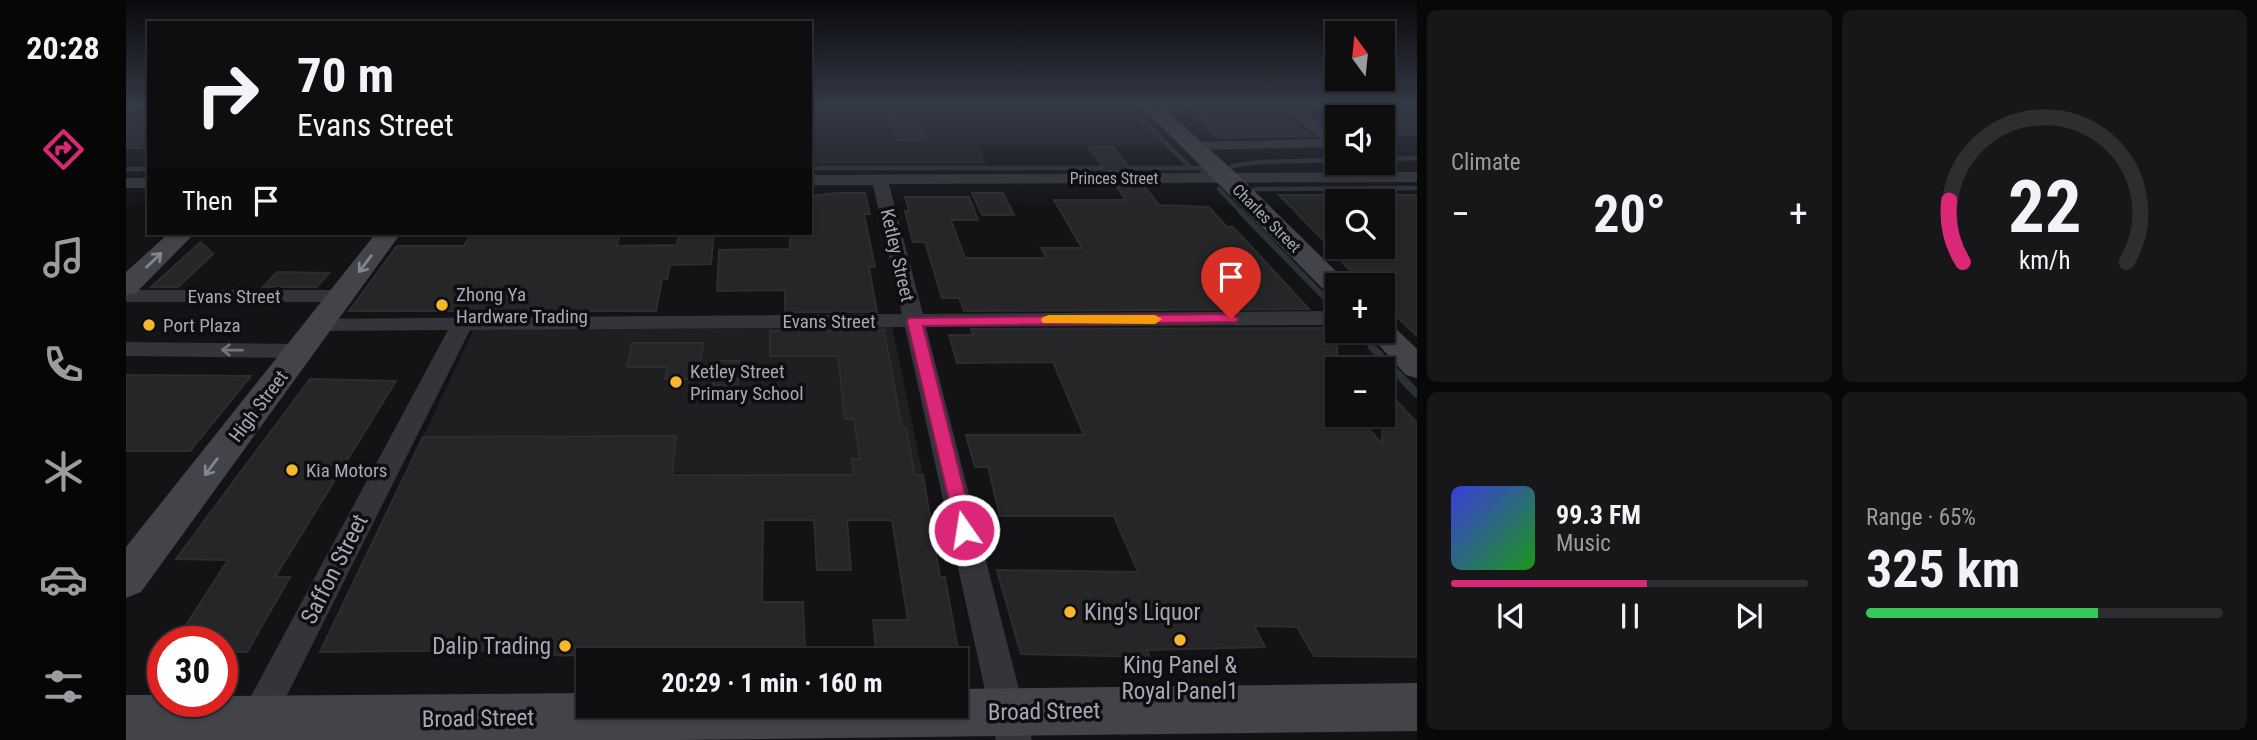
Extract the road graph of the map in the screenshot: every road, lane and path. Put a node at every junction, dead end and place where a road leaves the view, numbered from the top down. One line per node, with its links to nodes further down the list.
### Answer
1 (1187, 140): 3 (main road, Charles Street)
2 (1325, 142): 3 (street)
3 (1194, 146): 5 (main road, Charles Street)
4 (1417, 177): 5 (street, Princes Street)
5 (1228, 178): 6 (street, Princes Street); 12 (main road, Charles Street)
6 (880, 179): 7 (street, Princes Street); 17 (street, Ketley Street)
7 (812, 180)
8 (126, 183): 9 (street)
9 (147, 183)
10 (181, 235): 13 (main road, one-way to 10)
11 (388, 235): 15 (main road, High Street, one-way to 15)
12 (1325, 275)
13 (126, 287)
14 (126, 296): 15 (street, Evans Street)
15 (342, 296): 19 (main road, High Street)
16 (1325, 318): 17 (street, Evans Street)
17 (914, 321): 18 (street, Evans Street); 24 (street, Ketley Street)
18 (462, 324): 19 (street, Evans Street); 25 (street, Saffon Street)
19 (310, 337): 20 (street, Evans Street, one-way to 20); 21 (main road, High Street, one-way to 21)
20 (126, 349)
21 (126, 579)
22 (1417, 707): 24 (main road, Broad Street)
23 (126, 719): 25 (main road, Broad Street)
24 (1011, 726): 25 (main road, Broad Street)
25 (251, 730)

